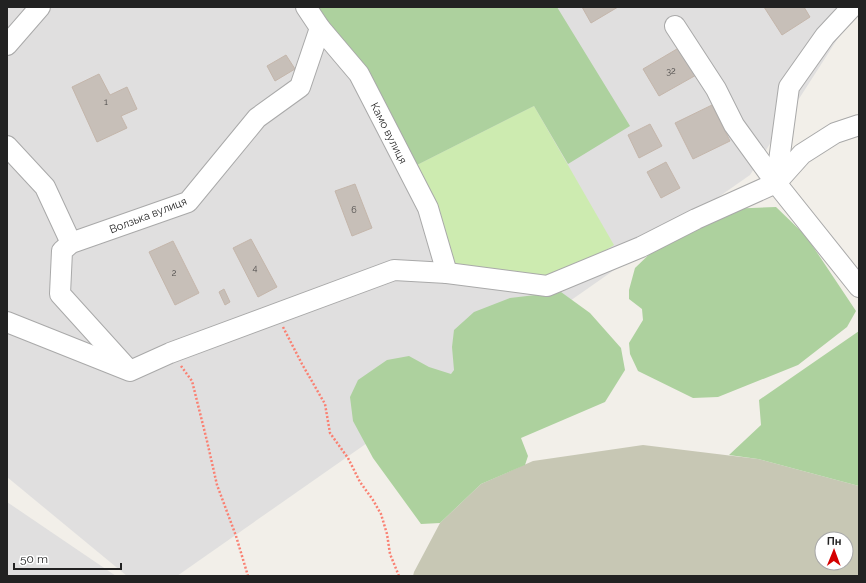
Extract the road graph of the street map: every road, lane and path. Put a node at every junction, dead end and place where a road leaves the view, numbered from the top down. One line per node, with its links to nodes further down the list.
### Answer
1 (40, 7): 6 (street)
2 (306, 7): 5 (street, Камо вулиця)
3 (852, 7): 9 (street)
4 (675, 26): 9 (street)
5 (320, 28): 10 (street, Волзька вулиця); 11 (street, Камо вулиця)
6 (7, 45)
7 (859, 125): 9 (street)
8 (7, 146): 10 (street)
9 (776, 183): 11 (street); 12 (street)
10 (71, 242): 16 (street)
11 (448, 273): 13 (street)
12 (859, 287)
13 (285, 310): 15 (street); 18 (path)
14 (7, 322): 16 (street)
15 (170, 352): 16 (street); 17 (path)
16 (130, 371)
17 (248, 576)
18 (399, 576)

